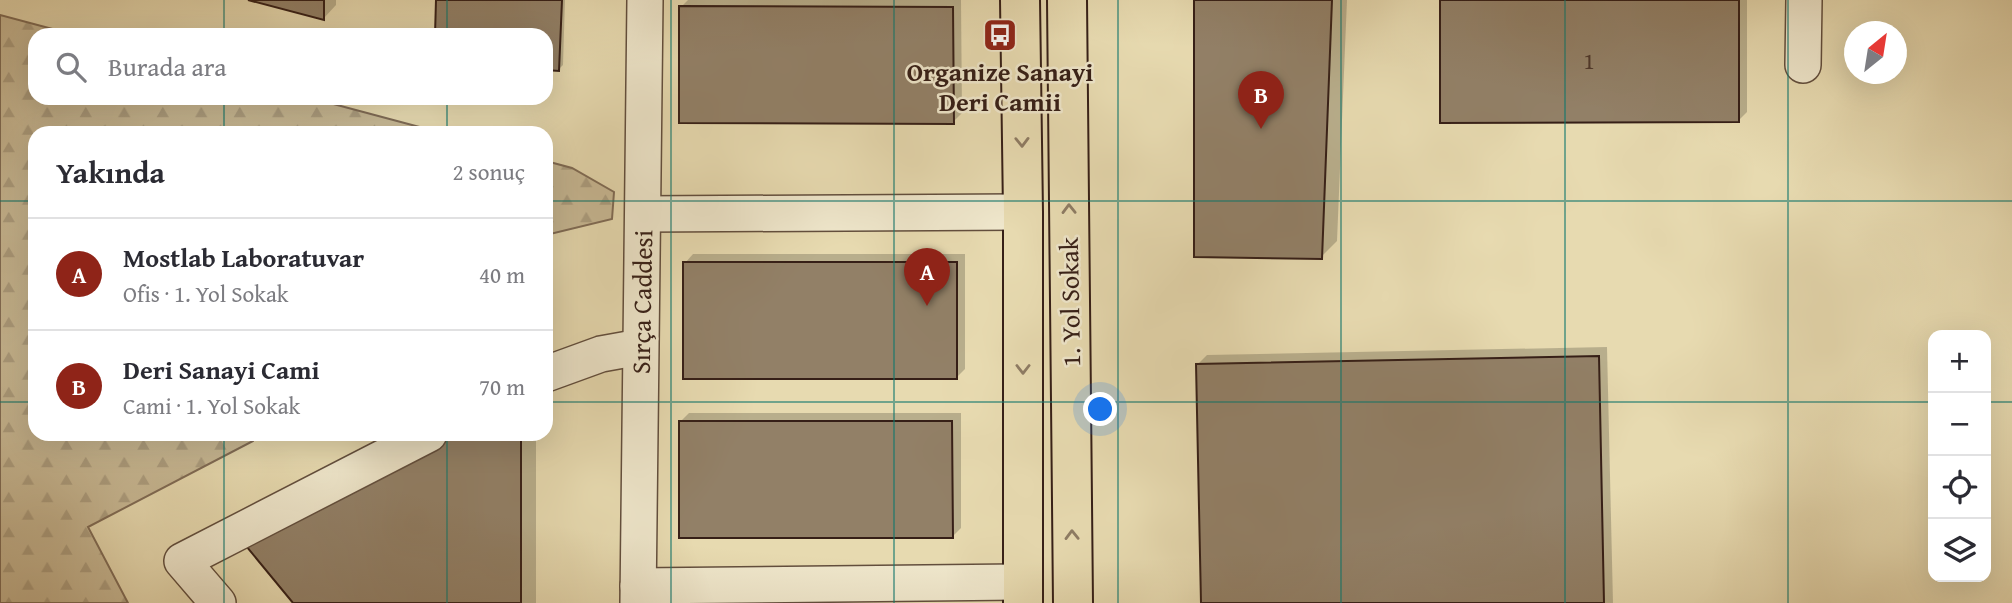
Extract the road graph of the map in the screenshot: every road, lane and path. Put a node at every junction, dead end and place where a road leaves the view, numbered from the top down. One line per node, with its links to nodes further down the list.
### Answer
1 (645, 0): 7 (street, Sırça Caddesi)
2 (1020, 0): 6 (main road, 1. Yol Sokak, one-way to 6)
3 (1067, 0): 14 (main road, 1. Yol Sokak, one-way to 3)
4 (1804, 0): 5 (street)
5 (1803, 65)
6 (1023, 212): 7 (street); 11 (main road, 1. Yol Sokak, one-way to 11)
7 (644, 214): 8 (street, Sırça Caddesi)
8 (640, 347): 9 (street); 12 (street, Sırça Caddesi)
9 (553, 371)
10 (415, 441): 13 (street)
11 (1023, 593): 12 (street)
12 (638, 595)
13 (218, 603)
14 (1073, 603)

